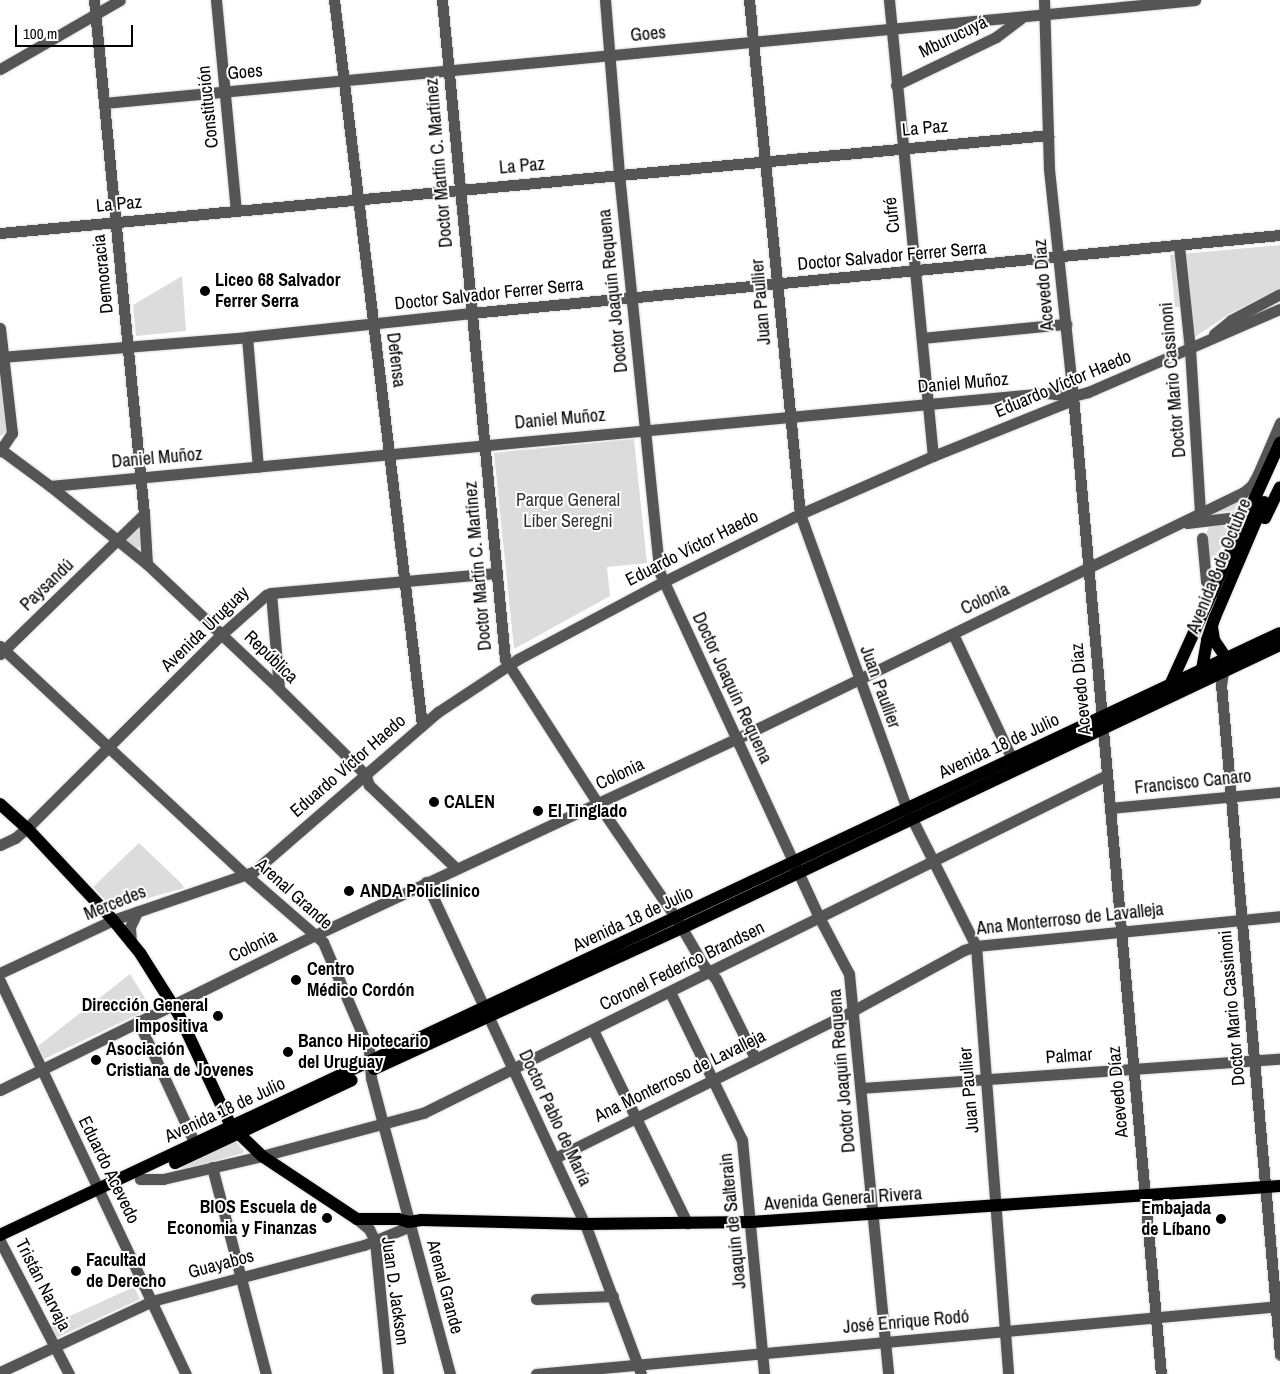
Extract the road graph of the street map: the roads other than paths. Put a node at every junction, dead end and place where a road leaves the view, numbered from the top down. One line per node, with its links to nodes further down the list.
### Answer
1 (94, 0): 12 (street, Democracia)
2 (120, 0): 12 (street)
3 (216, 0): 22 (street, Constitución)
4 (334, 0): 20 (street, Defensa)
5 (442, 0): 19 (street, Doctor Martín C. Martínez)
6 (605, 0): 17 (street, Doctor Joaquín Requena)
7 (749, 0): 16 (street, Juan Paullier)
8 (889, 0): 15 (street, Cufré)
9 (1044, 0): 13 (street, Acevedo Díaz)
10 (1195, 0): 11 (street, Goes)
11 (1159, 2): 13 (street, Goes)
12 (96, 14): 18 (street); 23 (street, Democracia)
13 (1045, 15): 14 (street, Goes); 24 (street, Acevedo Díaz)
14 (1023, 17): 15 (street, Goes); 21 (street, Mburucuyá)
15 (891, 29): 16 (street, Goes); 21 (street, Cufré)
16 (753, 43): 17 (street, Goes); 26 (street, Juan Paullier)
17 (610, 54): 19 (street, Goes); 27 (street, Doctor Joaquín Requena)
18 (0, 69)
19 (448, 70): 20 (street, Goes); 28 (street, Doctor Martín C. Martínez)
20 (343, 80): 22 (street, Goes); 29 (street, Defensa)
21 (896, 85): 25 (street, Cufré)
22 (224, 92): 23 (street, Goes); 30 (street, Constitución)
23 (104, 103): 31 (street, Democracia)
24 (1048, 135): 25 (street, La Paz); 35 (street, Acevedo Díaz)
25 (902, 148): 26 (street, La Paz); 36 (street, Cufré)
26 (765, 160): 27 (street, La Paz); 37 (street, Juan Paullier)
27 (619, 174): 28 (street, La Paz); 39 (street, Doctor Joaquín Requena)
28 (459, 190): 29 (street, La Paz); 41 (street, Doctor Martín C. Martínez)
29 (358, 199): 30 (street, La Paz); 42 (street, Defensa)
30 (236, 211): 31 (street, La Paz)
31 (116, 222): 32 (street, La Paz); 48 (street, Democracia)
32 (0, 233)
33 (1280, 235): 34 (street, Doctor Salvador Ferrer Serra)
34 (1179, 246): 35 (street, Doctor Salvador Ferrer Serra); 49 (street, Doctor Mario Cassinoni)
35 (1060, 258): 36 (street, Doctor Salvador Ferrer Serra); 43 (street, Acevedo Díaz)
36 (915, 271): 37 (street, Doctor Salvador Ferrer Serra); 46 (street, Cufré)
37 (777, 284): 39 (street, Doctor Salvador Ferrer Serra); 53 (street, Juan Paullier)
38 (1280, 294): 47 (street, Eduardo Víctor Haedo)
39 (631, 298): 41 (street, Doctor Salvador Ferrer Serra); 55 (street, Doctor Joaquín Requena)
40 (1280, 310): 47 (street, Eduardo Víctor Haedo)
41 (471, 313): 42 (street, Doctor Salvador Ferrer Serra); 57 (street, Doctor Martín C. Martínez)
42 (373, 324): 45 (street, Doctor Salvador Ferrer Serra); 59 (street, Defensa)
43 (1066, 324): 46 (street); 51 (street, Acevedo Díaz)
44 (0, 328): 50 (street)
45 (246, 337): 48 (street, Doctor Salvador Ferrer Serra); 62 (street)
46 (922, 338): 52 (street, Cufré)
47 (1205, 342): 49 (street, Eduardo Víctor Haedo)
48 (128, 346): 50 (street, Doctor Salvador Ferrer Serra); 63 (street, Democracia)
49 (1190, 349): 51 (street, Eduardo Víctor Haedo); 68 (street, Doctor Mario Cassinoni)
50 (2, 357): 58 (street)
51 (1073, 396): 52 (street, Daniel Muñoz); 60 (street, Eduardo Víctor Haedo); 76 (street, Acevedo Díaz)
52 (928, 403): 53 (street, Daniel Muñoz); 60 (street, Cufré)
53 (789, 415): 55 (street, Daniel Muñoz); 70 (street, Juan Paullier)
54 (1280, 423): 64 (street, Avenida 8 de Octubre)
55 (644, 429): 57 (street, Daniel Muñoz); 79 (street, Doctor Joaquín Requena)
56 (1280, 443): 67 (main road, Avenida 8 de Octubre)
57 (484, 444): 59 (street, Daniel Muñoz); 77 (street, Doctor Martín C. Martínez)
58 (0, 450): 65 (street, República)
59 (390, 453): 62 (street, Daniel Muñoz); 78 (street, Defensa)
60 (934, 456): 70 (street, Eduardo Víctor Haedo)
61 (1280, 465): 74 (main road, Avenida 8 de Octubre)
62 (258, 467): 63 (street, Daniel Muñoz)
63 (141, 477): 65 (street, Daniel Muñoz); 69 (street, Democracia)
64 (1252, 485): 68 (street, Colonia)
65 (50, 486): 73 (street, República)
66 (1280, 487): 74 (main road)
67 (1253, 506): 71 (street, Avenida 8 de Octubre); 81 (main road, Avenida 8 de Octubre)
68 (1200, 512): 71 (street, Colonia)
69 (144, 514): 73 (street); 75 (street, Democracia)
70 (800, 514): 79 (street, Eduardo Víctor Haedo); 92 (street, Juan Paullier)
71 (1183, 523): 76 (street, Colonia)
72 (1202, 538): 81 (street)
73 (117, 540): 75 (street, República); 87 (street, Paysandú)
74 (1244, 554): 81 (main road, Avenida 8 de Octubre)
75 (147, 564): 84 (street, República)
76 (1088, 570): 85 (street, Colonia); 96 (street, Acevedo Díaz)
77 (496, 573): 78 (street, Avenida Uruguay); 89 (street, Doctor Martín C. Martínez)
78 (405, 581): 80 (street, Avenida Uruguay); 97 (street, Defensa)
79 (663, 582): 89 (street, Eduardo Víctor Haedo); 98 (street, Doctor Joaquín Requena)
80 (271, 593): 84 (street, Avenida Uruguay); 95 (street)
81 (1220, 593): 82 (main road, Avenida 8 de Octubre); 94 (main road, Avenida 8 de Octubre)
82 (1212, 627): 88 (main road); 90 (main road, Avenida 8 de Octubre)
83 (1280, 633): 88 (main road, Avenida 18 de Julio)
84 (222, 634): 95 (street, República); 99 (street, Avenida Uruguay)
85 (953, 634): 92 (street, Colonia); 100 (street)
86 (1280, 646): 91 (main road, Avenida 18 de Julio)
87 (2, 650): 99 (street, Arenal Grande)
88 (1226, 658): 90 (main road, Avenida 18 de Julio); 91 (street, Doctor Mario Cassinoni)
89 (507, 666): 97 (street, Eduardo Víctor Haedo); 106 (street, Doctor Martín C. Martínez)
90 (1202, 669): 93 (main road, Avenida 8 de Octubre); 94 (main road, Avenida 18 de Julio)
91 (1223, 672): 93 (main road, Avenida 18 de Julio); 104 (street, Doctor Mario Cassinoni)
92 (858, 680): 98 (street, Colonia); 108 (street, Juan Paullier)
93 (1200, 682): 96 (main road, Avenida 18 de Julio)
94 (1171, 683): 96 (main road, Avenida 18 de Julio)
95 (279, 689): 101 (street, República)
96 (1102, 723): 100 (main road, Avenida 18 de Julio); 102 (street, Acevedo Díaz); 108 (main road, Avenida 18 de Julio)
97 (422, 725): 101 (street, Eduardo Víctor Haedo)
98 (736, 739): 106 (street, Colonia); 112 (street, Doctor Joaquín Requena)
99 (109, 748): 109 (street, Avenida Uruguay); 114 (street, Arenal Grande)
100 (1012, 759): 108 (main road, Avenida 18 de Julio)
101 (365, 774): 113 (street, República); 114 (street, Eduardo Víctor Haedo)
102 (1107, 775): 107 (street, Acevedo Díaz); 111 (street, Coronel Federico Brandsen)
103 (1280, 792): 104 (street, Francisco Canaro)
104 (1231, 796): 107 (street, Francisco Canaro); 120 (street, Doctor Mario Cassinoni)
105 (0, 804): 109 (main road)
106 (598, 804): 113 (street, Colonia); 121 (street, Doctor Martín C. Martínez)
107 (1110, 808): 122 (street, Acevedo Díaz)
108 (909, 814): 111 (street, Juan Paullier); 112 (main road, Avenida 18 de Julio)
109 (27, 828): 110 (street, Avenida Uruguay); 119 (main road)
110 (0, 845)
111 (933, 860): 118 (street, Coronel Federico Brandsen); 125 (street, Juan Paullier)
112 (795, 867): 118 (street, Doctor Joaquín Requena); 121 (main road, Avenida 18 de Julio)
113 (456, 868): 115 (street, Colonia)
114 (246, 875): 116 (street, Mercedes); 123 (street, Arenal Grande)
115 (426, 882): 123 (street, Colonia); 132 (street, Doctor Pablo de María)
116 (137, 912): 119 (street, Mercedes); 124 (street)
117 (1280, 916): 120 (street, Ana Monterroso de Lavalleja)
118 (819, 917): 126 (street, Coronel Federico Brandsen); 131 (street, Doctor Joaquín Requena)
119 (113, 920): 124 (main road); 127 (street, Mercedes)
120 (1242, 920): 122 (street, Ana Monterroso de Lavalleja); 137 (street, Doctor Mario Cassinoni)
121 (679, 923): 126 (street, Doctor Martín C. Martínez); 132 (main road, Avenida 18 de Julio)
122 (1122, 930): 125 (street, Ana Monterroso de Lavalleja); 141 (street, Acevedo Díaz)
123 (315, 935): 130 (street, Colonia); 138 (street, Arenal Grande)
124 (131, 942): 130 (main road)
125 (976, 946): 131 (street, Ana Monterroso de Lavalleja); 143 (street, Juan Paullier)
126 (709, 971): 129 (street, Coronel Federico Brandsen); 135 (street, Doctor Martín C. Martínez)
127 (0, 973)
128 (0, 981): 139 (street, Eduardo Acevedo)
129 (670, 992): 134 (street, Coronel Federico Brandsen); 142 (street, Joaquín de Salterain)
130 (174, 1004): 133 (street, Colonia); 148 (main road)
131 (854, 1010): 135 (street, Ana Monterroso de Lavalleja); 144 (street, Doctor Joaquín Requena)
132 (486, 1013): 138 (main road, Avenida 18 de Julio); 140 (street, Doctor Pablo de María)
133 (138, 1021): 139 (street, Colonia); 149 (street)
134 (593, 1030): 140 (street, Coronel Federico Brandsen); 146 (street)
135 (755, 1058): 142 (street, Ana Monterroso de Lavalleja)
136 (1280, 1059): 137 (street, Palmar)
137 (1254, 1061): 141 (street, Palmar); 155 (street, Doctor Mario Cassinoni)
138 (370, 1066): 147 (street, Arenal Grande); 148 (main road, Avenida 18 de Julio)
139 (40, 1069): 145 (street, Colonia); 156 (street, Eduardo Acevedo)
140 (513, 1069): 147 (street, Coronel Federico Brandsen); 151 (street, Doctor Pablo de María)
141 (1134, 1069): 143 (street, Palmar); 157 (street, Acevedo Díaz)
142 (713, 1078): 146 (street, Ana Monterroso de Lavalleja); 162 (street, Joaquín de Salterain)
143 (986, 1079): 144 (street, Palmar); 158 (street, Juan Paullier)
144 (861, 1088): 159 (street, Doctor Joaquín Requena)
145 (0, 1090)
146 (635, 1117): 151 (street, Ana Monterroso de Lavalleja); 163 (street)
147 (383, 1124): 150 (street, Coronel Federico Brandsen); 161 (street, Arenal Grande)
148 (234, 1130): 149 (main road, Avenida 18 de Julio); 150 (main road); 153 (main road, Avenida 18 de Julio)
149 (195, 1144): 156 (main road, Avenida 18 de Julio)
150 (262, 1156): 152 (street, Avenida 18 de Julio); 160 (main road)
151 (555, 1158): 164 (street, Doctor Pablo de María)
152 (212, 1168): 153 (street, Avenida 18 de Julio); 167 (street)
153 (140, 1179): 156 (main road, Avenida 18 de Julio)
154 (1280, 1186): 155 (main road, Avenida General Rivera)
155 (1266, 1187): 157 (main road, Avenida General Rivera); 171 (street, Doctor Mario Cassinoni)
156 (100, 1193): 165 (main road, Avenida 18 de Julio); 170 (street, Eduardo Acevedo)
157 (1145, 1196): 158 (main road, Avenida General Rivera); 172 (street, Acevedo Díaz)
158 (996, 1206): 159 (main road, Avenida General Rivera); 173 (street, Juan Paullier)
159 (873, 1214): 162 (main road, Avenida General Rivera); 174 (street, Doctor Joaquín Requena)
160 (357, 1219): 161 (main road, Avenida General Rivera); 166 (street, Juan D. Jackson)
161 (409, 1222): 164 (main road, Avenida General Rivera); 166 (street, Avenida General Rivera); 184 (street, Arenal Grande)
162 (751, 1222): 163 (main road, Avenida General Rivera); 176 (street, Joaquín de Salterain)
163 (687, 1223): 164 (main road, Avenida General Rivera)
164 (585, 1224): 168 (street, Doctor Pablo de María)
165 (0, 1241): 175 (street, Tristán Narvaja)
166 (375, 1241): 167 (street, Guayabos); 183 (street, Juan D. Jackson)
167 (241, 1277): 170 (street, Guayabos); 182 (street)
168 (613, 1296): 169 (street); 178 (street, Doctor Pablo de María)
169 (536, 1298)
170 (152, 1301): 175 (street, Guayabos); 181 (street, Eduardo Acevedo)
171 (1278, 1306): 172 (street, José Enrique Rodó); 177 (street, Doctor Mario Cassinoni)
172 (1155, 1318): 173 (street, José Enrique Rodó); 189 (street, Acevedo Díaz)
173 (1005, 1332): 174 (street, José Enrique Rodó); 188 (street, Juan Paullier)
174 (885, 1342): 176 (street, José Enrique Rodó); 187 (street, Doctor Joaquín Requena)
175 (54, 1346): 179 (street, Guayabos); 180 (street, Tristán Narvaja)
176 (763, 1352): 178 (street, José Enrique Rodó); 186 (street, Joaquín de Salterain)
177 (1280, 1354)
178 (640, 1369): 185 (street, José Enrique Rodó)
179 (0, 1372)
180 (70, 1374)
181 (186, 1374)
182 (266, 1374)
183 (388, 1374)
184 (450, 1374)
185 (536, 1374)
186 (764, 1374)
187 (888, 1374)
188 (1008, 1374)
189 (1161, 1374)

